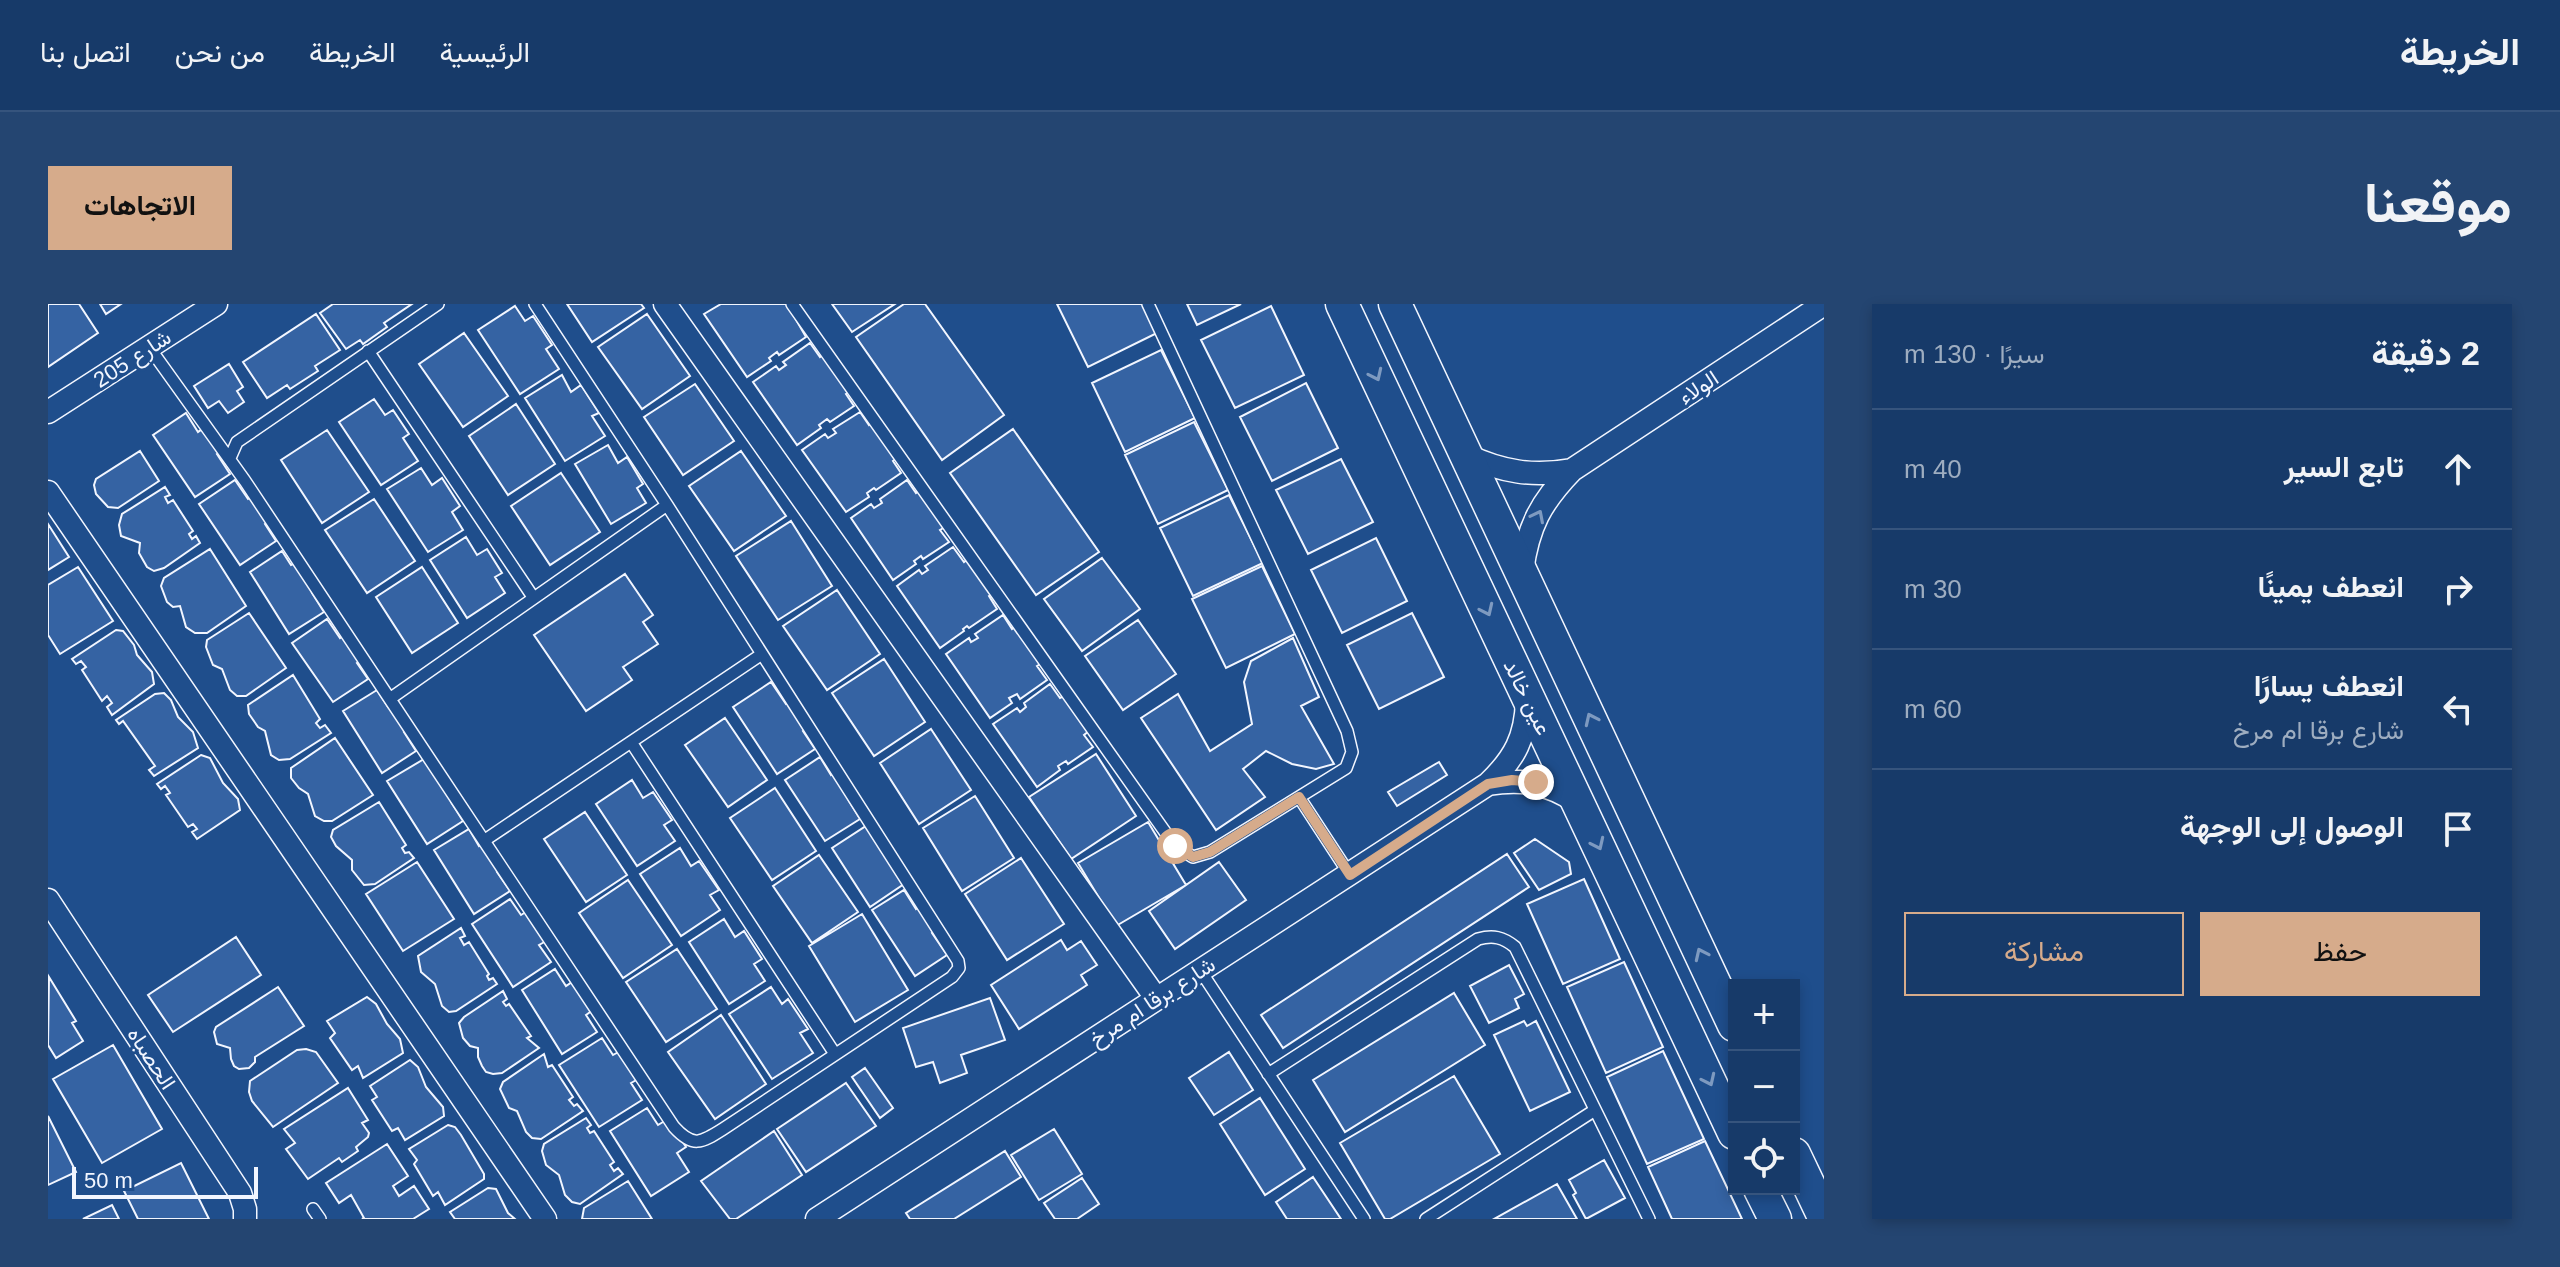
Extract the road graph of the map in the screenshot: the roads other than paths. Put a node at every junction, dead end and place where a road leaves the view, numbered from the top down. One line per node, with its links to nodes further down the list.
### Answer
1 (216, 304): 10 (street, شارع 205)
2 (438, 304): 11 (lane)
3 (535, 304): 17 (lane)
4 (665, 304): 31 (street)
5 (792, 304): 25 (lane)
6 (1148, 304): 25 (lane)
7 (1342, 304): 21 (street, عين خالد, one-way to 21)
8 (1395, 304): 13 (street)
9 (1824, 304): 15 (street, الولاء)
10 (149, 347): 12 (street, شارع 205); 14 (lane)
11 (368, 351): 14 (lane); 19 (lane)
12 (48, 412)
13 (1466, 455): 15 (street, الولاء); 18 (street)
14 (230, 458): 22 (lane)
15 (1572, 470): 18 (street, الولاء, one-way to 15)
16 (48, 492): 41 (street)
17 (667, 505): 19 (lane); 20 (lane)
18 (1522, 571): 32 (street, one-way to 18)
19 (533, 597): 22 (lane)
20 (762, 654): 23 (lane); 33 (lane)
21 (1527, 694): 24 (street, شارع برقا ام مرخ); 26 (street, عين خالد)
22 (391, 698): 27 (lane)
23 (631, 742): 27 (lane); 33 (lane)
24 (1488, 784): 26 (street, شارع برقا ام مرخ); 28 (street, شارع برقا ام مرخ)
25 (1299, 797): 28 (lane)
26 (1579, 803): 36 (street, عين خالد, one-way to 36)
27 (485, 840): 33 (lane)
28 (1350, 875): 30 (street, شارع برقا ام مرخ)
29 (48, 900): 40 (street, الحصباه)
30 (1200, 969): 31 (street, شارع برقا ام مرخ); 34 (lane)
31 (1156, 998): 42 (street, شارع برقا ام مرخ)
32 (1728, 1012)
33 (835, 1054)
34 (1268, 1074): 35 (lane); 43 (lane)
35 (1595, 1110): 44 (lane); 45 (lane)
36 (1729, 1123)
37 (1805, 1164): 39 (street)
38 (1763, 1195): 46 (street)
39 (1824, 1217)
40 (245, 1219)
41 (545, 1219)
42 (817, 1219)
43 (1364, 1219)
44 (1426, 1219)
45 (1649, 1219)
46 (1775, 1219)

